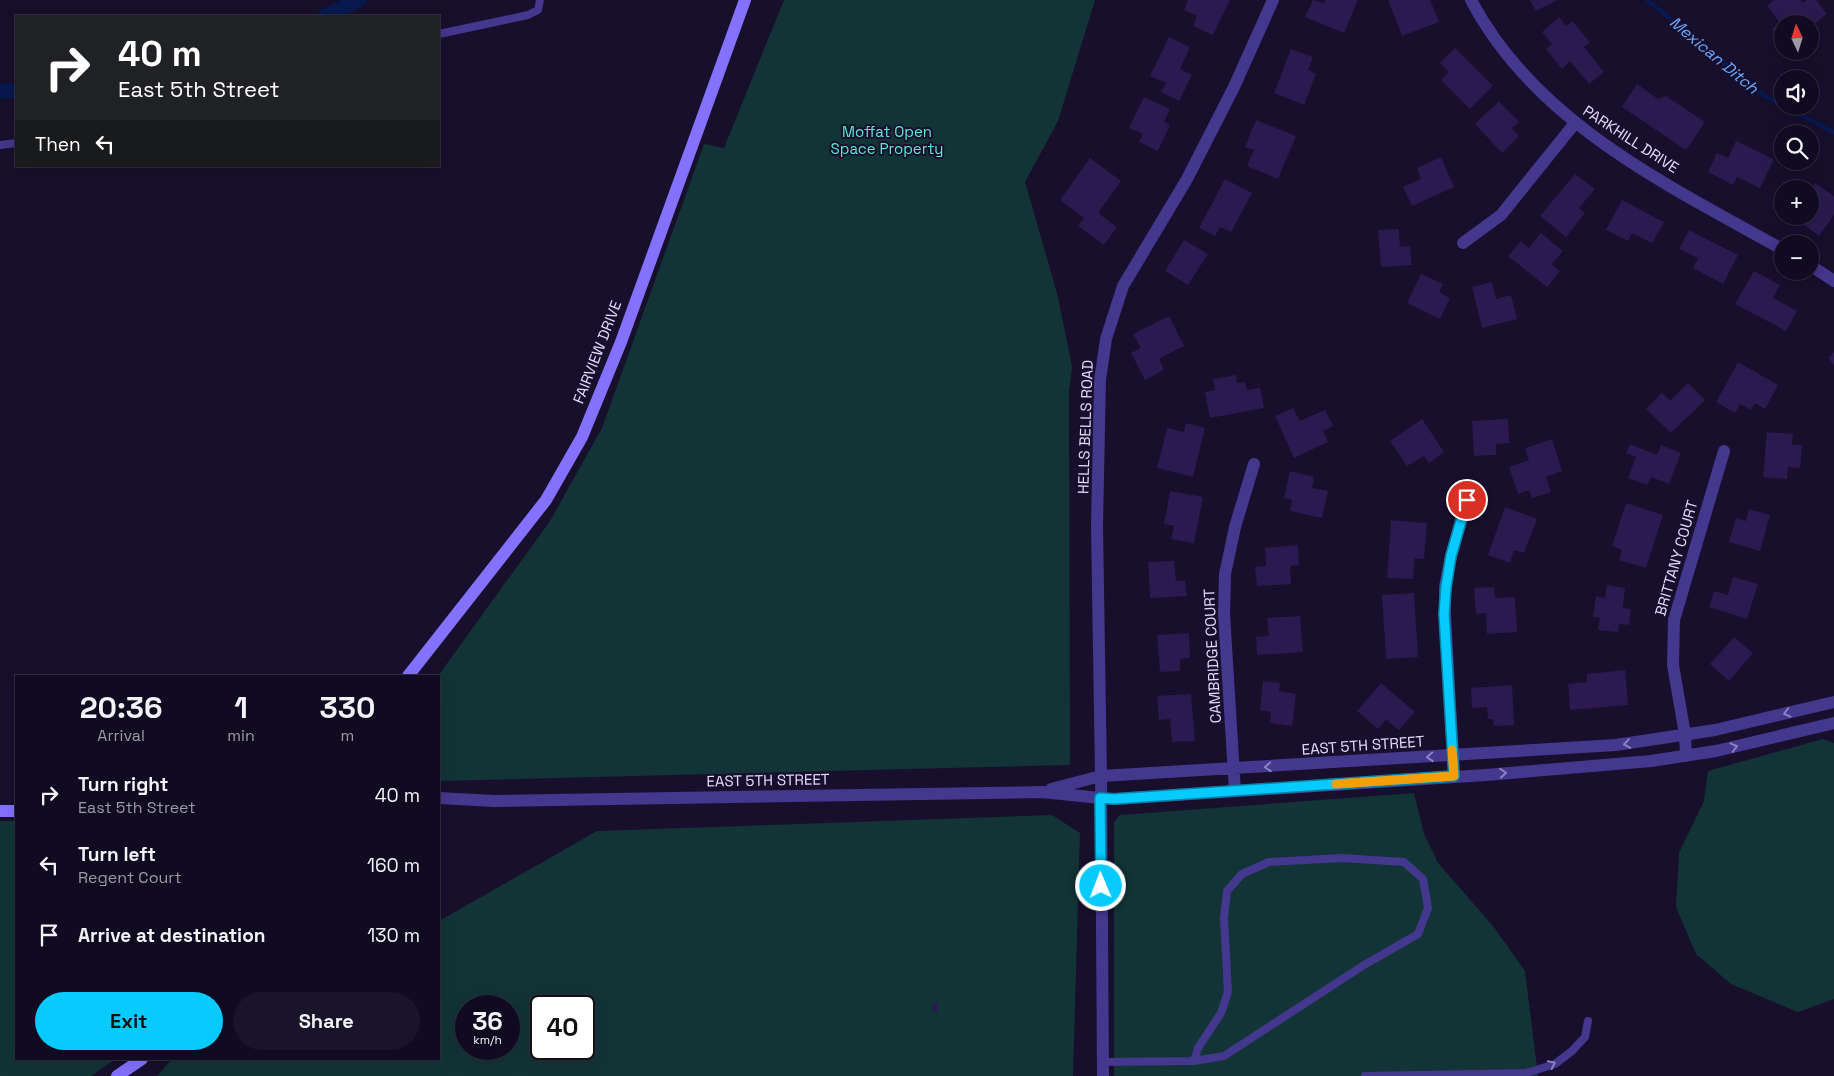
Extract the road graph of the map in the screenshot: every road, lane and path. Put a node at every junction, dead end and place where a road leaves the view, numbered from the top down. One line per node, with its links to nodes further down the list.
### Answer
1 (540, 0): 5 (lane)
2 (745, 0): 16 (main road, FAIRVIEW DRIVE)
3 (1274, 0): 23 (street, HELLS BELLS ROAD)
4 (1471, 0): 6 (street, PARKHILL DRIVE)
5 (440, 34)
6 (1575, 123): 9 (street); 10 (street, PARKHILL DRIVE)
7 (15, 143): 8 (lane)
8 (0, 145)
9 (1463, 243)
10 (1774, 244)
11 (1819, 271): 12 (street)
12 (1834, 281)
13 (1724, 451): 19 (street, BRITTANY COURT)
14 (1254, 464): 22 (street, CAMBRIDGE COURT)
15 (1467, 500): 20 (street)
16 (409, 675)
17 (1834, 702): 19 (street, EAST 5TH STREET, one-way to 19)
18 (1834, 723): 21 (street, EAST 5TH STREET, one-way to 18)
19 (1686, 734): 20 (street, EAST 5TH STREET, one-way to 20); 21 (street, BRITTANY COURT)
20 (1452, 755): 22 (street, EAST 5TH STREET, one-way to 22); 24 (street)
21 (1686, 756): 24 (street, EAST 5TH STREET, one-way to 21)
22 (1234, 769): 23 (street, EAST 5TH STREET); 25 (street, CAMBRIDGE COURT)
23 (1101, 776): 26 (street, EAST 5TH STREET); 28 (street, HELLS BELLS ROAD)
24 (1454, 776): 25 (street, EAST 5TH STREET)
25 (1235, 791): 28 (street, EAST 5TH STREET)
26 (1042, 792): 28 (street, EAST 5TH STREET); 29 (street, EAST 5TH STREET)
27 (440, 798): 29 (street, EAST 5TH STREET)
28 (1100, 798): 36 (street, HELLS BELLS ROAD)
29 (494, 801): 30 (street, EAST 5TH STREET)
30 (440, 807)
31 (0, 811): 32 (main road)
32 (15, 811)
33 (1588, 1021): 39 (lane, one-way to 33)
34 (141, 1060): 37 (main road)
35 (1194, 1061): 35 (lane); 36 (lane)
36 (1102, 1062): 38 (street, HELLS BELLS ROAD)
37 (117, 1076)
38 (1102, 1076)
39 (1365, 1076)

